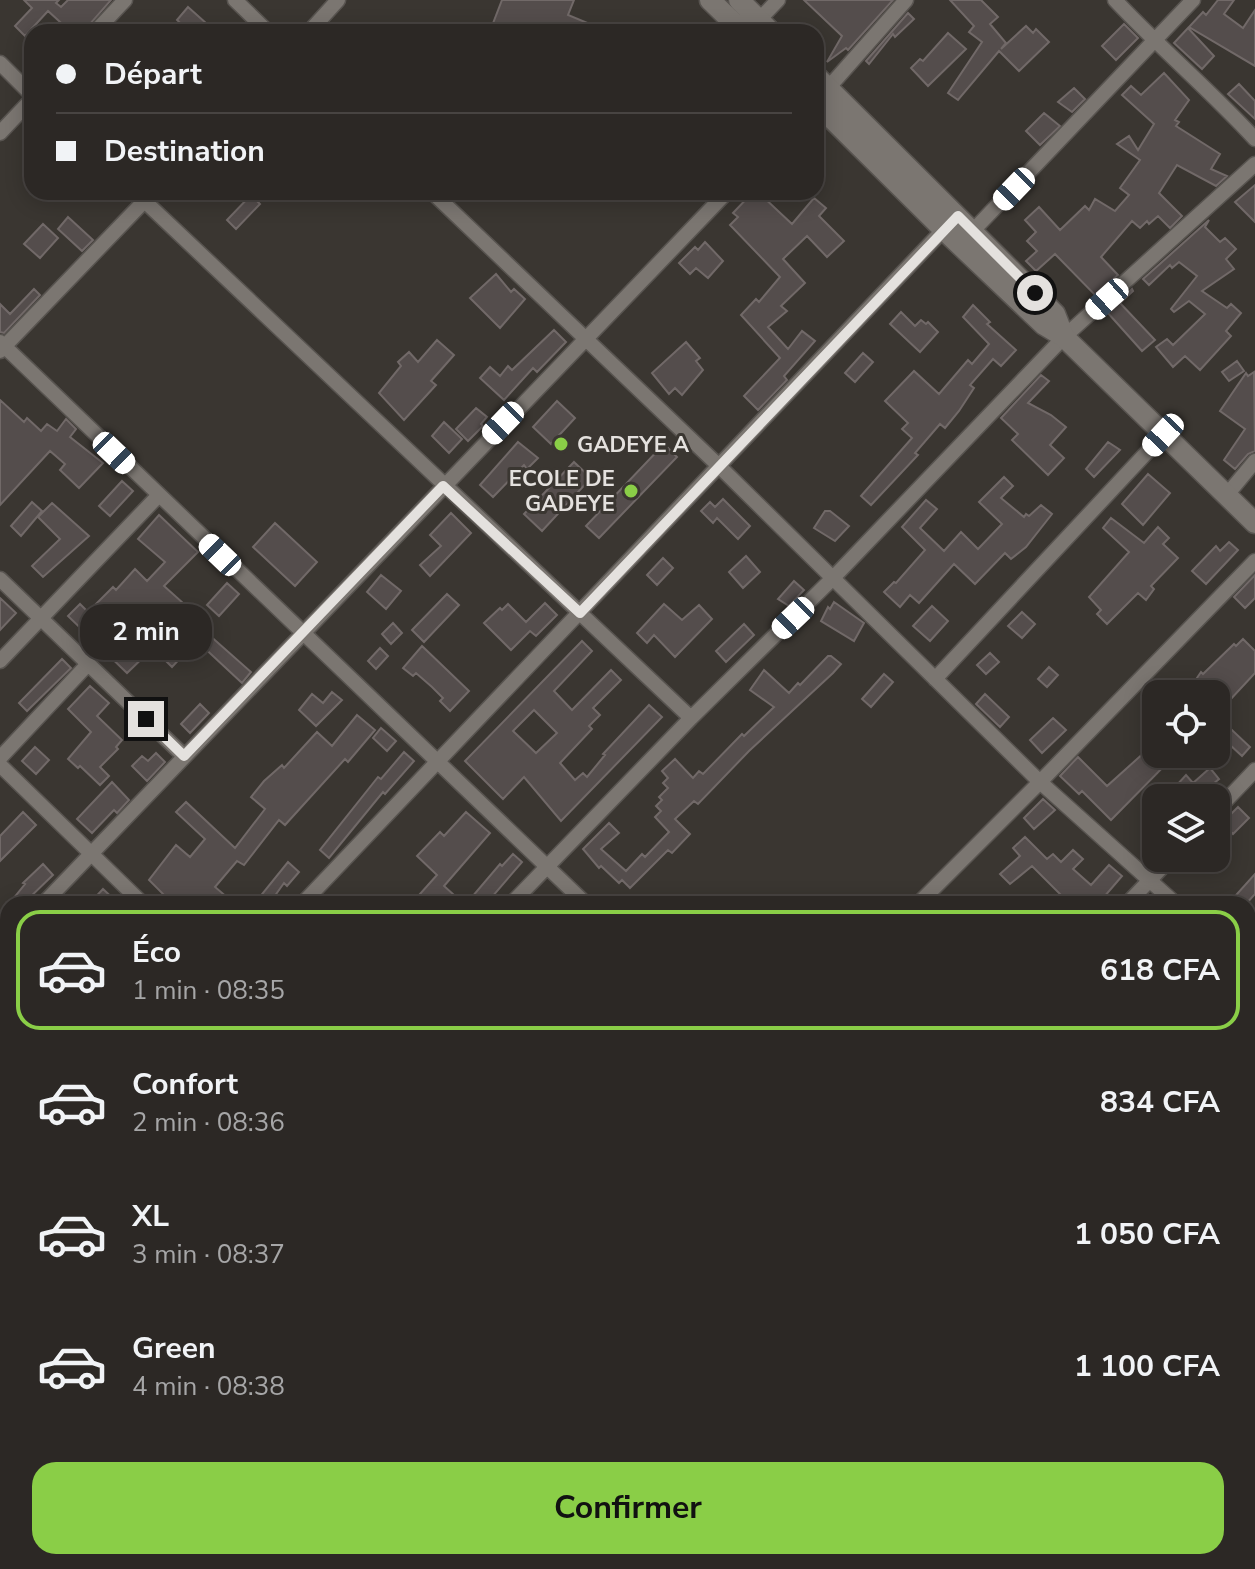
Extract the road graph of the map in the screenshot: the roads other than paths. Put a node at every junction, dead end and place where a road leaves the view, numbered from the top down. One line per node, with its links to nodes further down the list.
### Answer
1 (125, 0): 10 (street)
2 (235, 0): 11 (street)
3 (338, 0): 12 (street)
4 (710, 0): 13 (street)
5 (739, 0): 14 (street)
6 (778, 0): 15 (street)
7 (906, 0): 18 (street)
8 (1115, 0): 16 (street)
9 (1193, 0): 16 (street)
10 (102, 24)
11 (260, 24)
12 (316, 24)
13 (751, 24)
14 (755, 24)
15 (761, 24)
16 (1155, 42): 23 (street); 30 (street)
17 (0, 63): 19 (street)
18 (824, 87)
19 (24, 88)
20 (824, 97): 29 (street)
21 (24, 106): 22 (street)
22 (0, 133)
23 (1255, 139)
24 (1255, 164): 31 (street)
25 (139, 200): 33 (street)
26 (149, 200): 37 (street)
27 (440, 200): 32 (street)
28 (719, 200): 32 (street)
29 (951, 223): 30 (street); 36 (street)
30 (966, 238): 31 (street)
31 (1064, 337): 34 (street); 42 (street)
32 (583, 339): 36 (street); 37 (street)
33 (2, 346): 38 (street)
34 (1163, 435): 39 (street); 49 (street)
35 (1255, 461): 39 (street)
36 (720, 467): 42 (street); 44 (street)
37 (443, 486): 44 (street); 46 (street)
38 (158, 496): 45 (street); 46 (street)
39 (1226, 496): 40 (street)
40 (1255, 523)
41 (1255, 561): 56 (street)
42 (833, 578): 49 (street); 50 (street)
43 (0, 579): 45 (street)
44 (580, 613): 50 (street); 53 (street)
45 (42, 618): 47 (street); 48 (street)
46 (302, 633): 51 (street); 53 (street)
47 (0, 661)
48 (88, 664): 51 (street); 52 (street)
49 (935, 679): 56 (street)
50 (691, 718): 59 (street)
51 (184, 756): 58 (street)
52 (0, 758)
53 (437, 762): 59 (street); 64 (street)
54 (0, 765): 58 (street)
55 (1255, 770): 57 (street)
56 (1040, 782): 61 (street); 67 (street)
57 (1230, 796)
58 (91, 854): 62 (street); 63 (street)
59 (548, 866): 65 (street); 66 (street)
60 (1158, 872): 61 (street)
61 (1150, 880): 68 (street); 69 (street)
62 (51, 896)
63 (135, 896)
64 (310, 896)
65 (519, 896)
66 (578, 896)
67 (926, 896)
68 (1135, 896)
69 (1167, 896)

